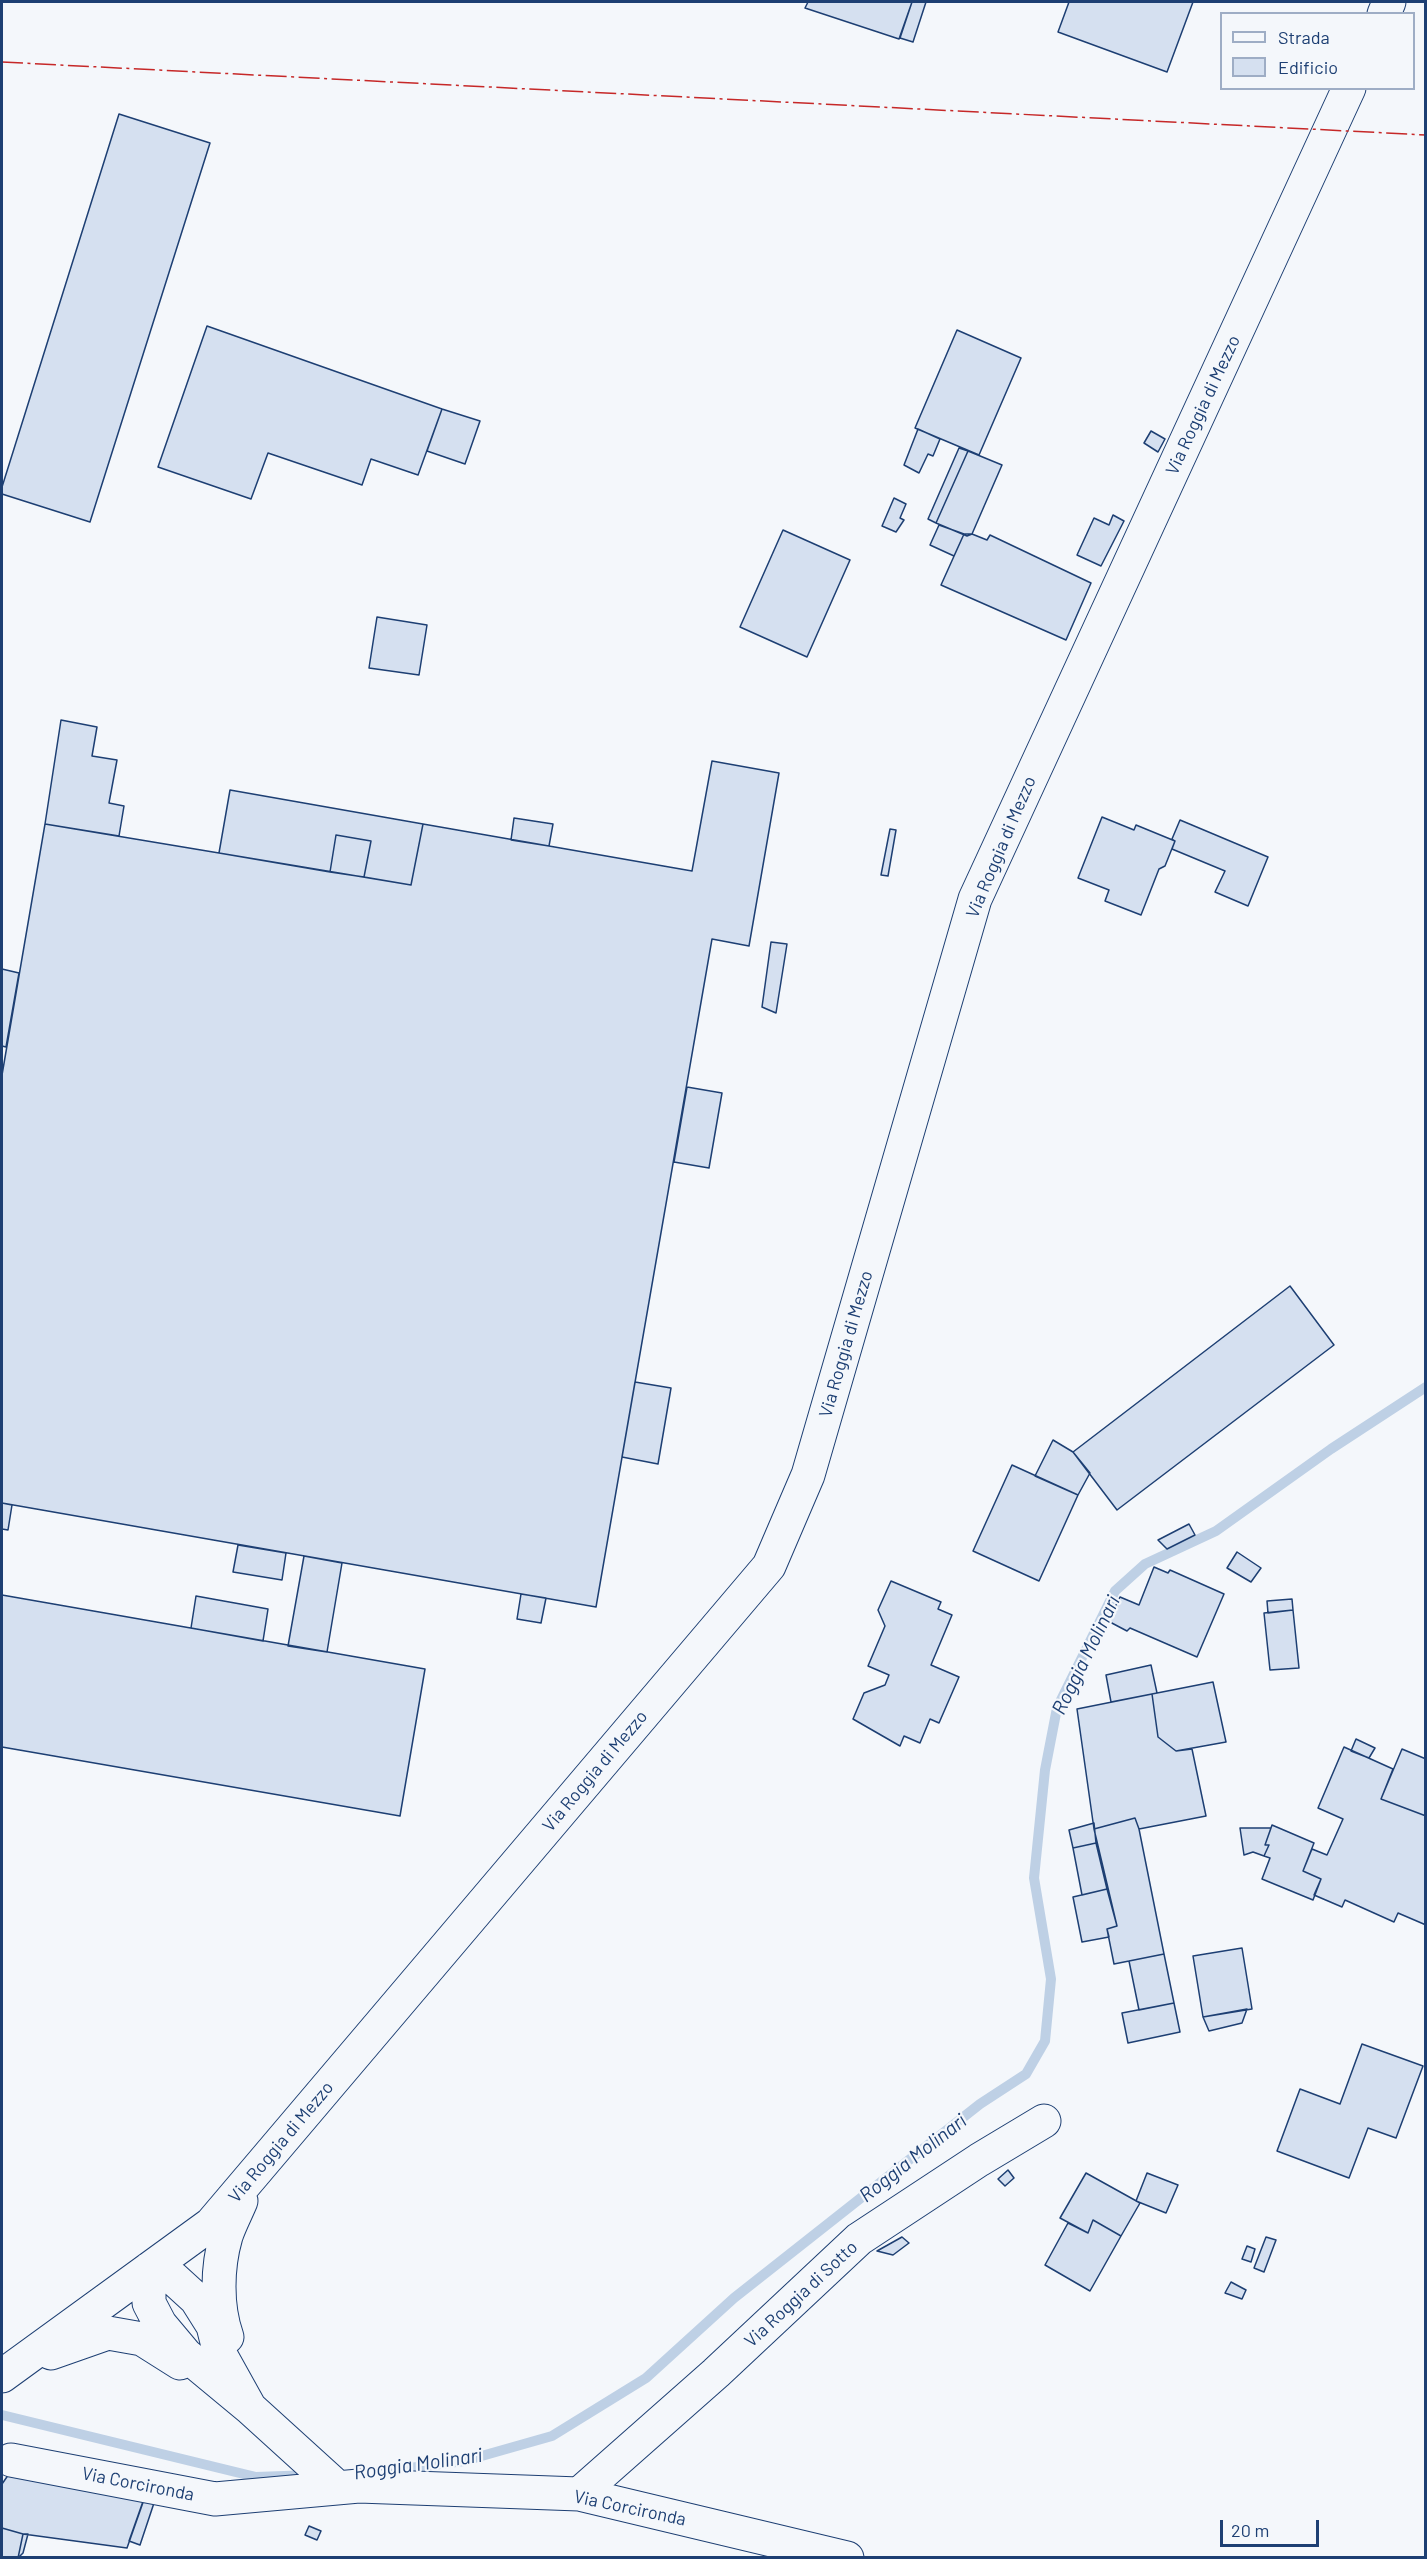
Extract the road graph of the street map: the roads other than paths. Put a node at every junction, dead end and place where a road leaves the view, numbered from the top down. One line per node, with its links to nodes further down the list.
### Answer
1 (1348, 90): 3 (street, Via Roggia di Mezzo)
2 (1044, 2121): 9 (street, Via Roggia di Sotto)
3 (253, 2175): 4 (street, Via Roggia di Mezzo); 6 (street)
4 (149, 2268): 5 (street, Via Roggia di Mezzo); 6 (street); 6 (street)
5 (2, 2376): 6 (street)
6 (250, 2408): 8 (street)
7 (11, 2460): 8 (street, Via Corcironda)
8 (337, 2487): 9 (street, Via Corcironda)
9 (579, 2494): 10 (street, Via Corcironda)
10 (847, 2558)

